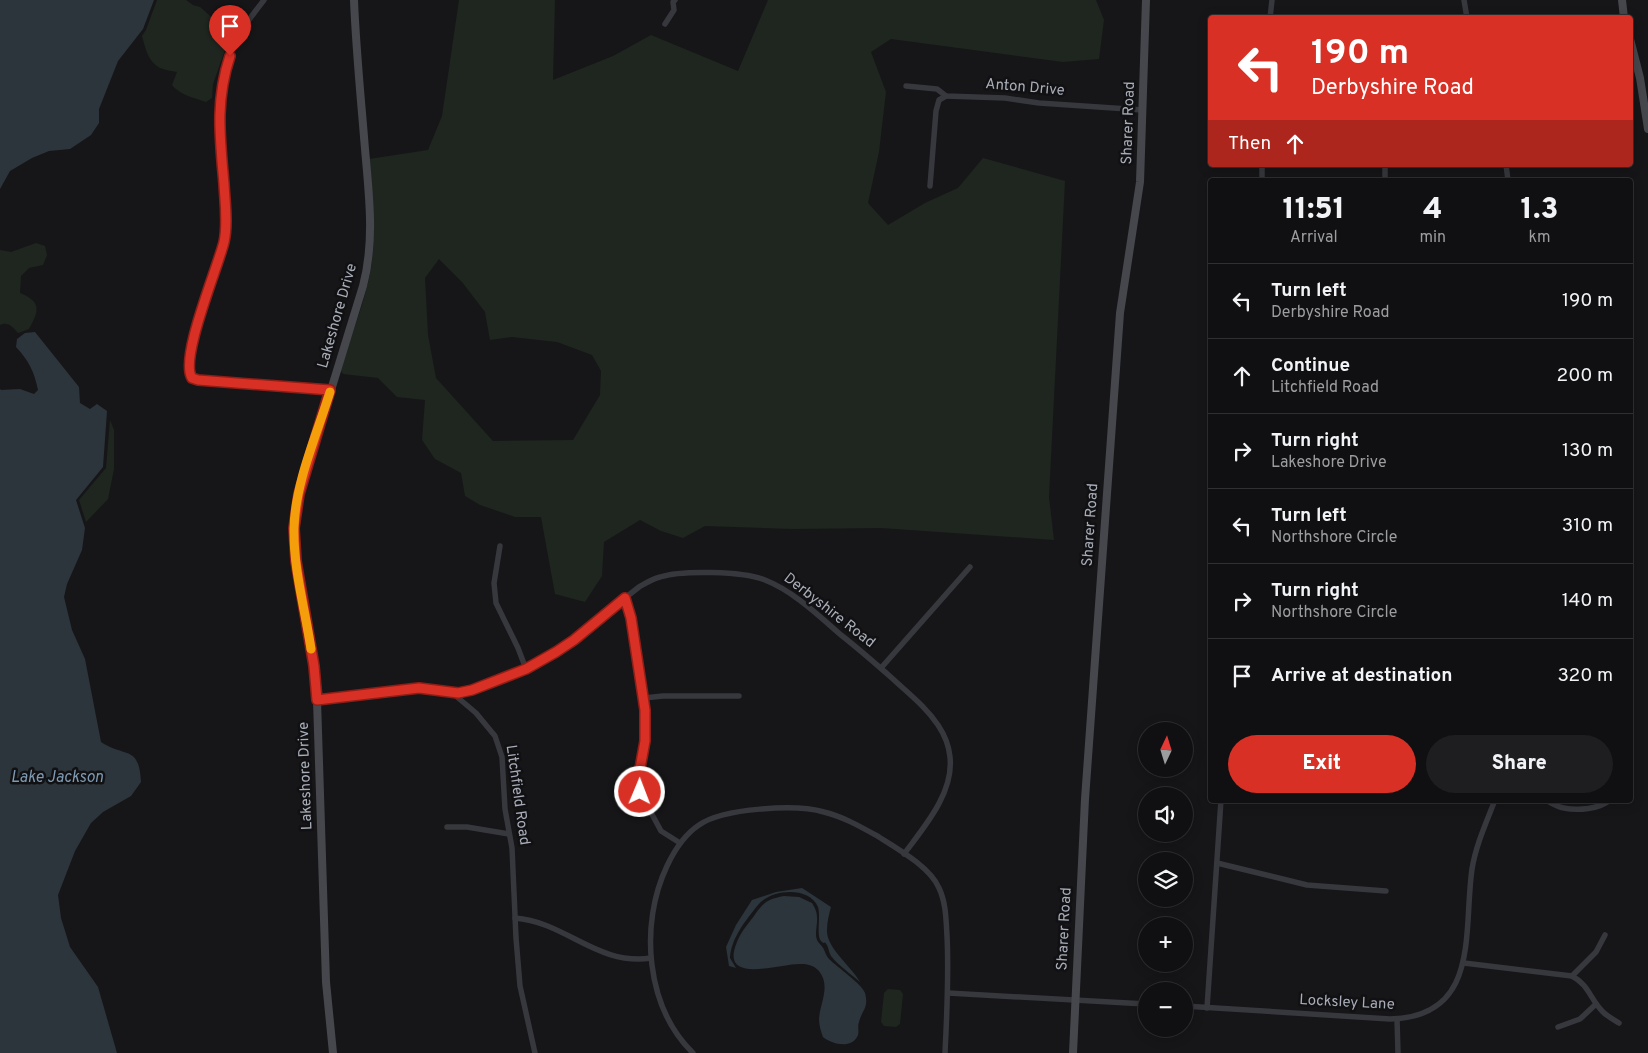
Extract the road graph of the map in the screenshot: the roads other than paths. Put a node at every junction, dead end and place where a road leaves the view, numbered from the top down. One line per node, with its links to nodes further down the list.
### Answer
1 (264, 0): 18 (street)
2 (354, 0): 18 (street, Lakeshore Drive)
3 (675, 0): 11 (street)
4 (1146, 0): 15 (street, Sharer Road)
5 (1272, 0): 8 (street)
6 (1464, 0): 9 (street)
7 (1622, 0): 10 (street)
8 (1270, 15)
9 (1466, 15)
10 (1624, 15)
11 (665, 24)
12 (1633, 51): 16 (street)
13 (906, 86): 14 (street, Anton Drive)
14 (946, 96): 15 (street, Anton Drive); 17 (street)
15 (1143, 110): 44 (street, Sharer Road)
16 (1648, 129)
17 (930, 186)
18 (330, 390): 27 (street, Lakeshore Drive)
19 (500, 546): 23 (street)
20 (970, 567): 22 (street)
21 (625, 598): 22 (street, Derbyshire Road); 23 (street, Derbyshire Road); 26 (street)
22 (881, 668): 35 (street, Derbyshire Road)
23 (526, 669): 24 (street, Derbyshire Road)
24 (450, 691): 27 (street); 33 (street, Litchfield Road)
25 (739, 696): 26 (street)
26 (644, 698): 34 (street)
27 (317, 700): 52 (street, Lakeshore Drive)
28 (1221, 803): 36 (street)
29 (1494, 803): 41 (street, Locksley Lane)
30 (1553, 803): 31 (street)
31 (1606, 803)
32 (447, 826): 33 (street)
33 (509, 834): 38 (street, Litchfield Road)
34 (680, 843): 35 (street); 40 (street)
35 (904, 854): 43 (street)
36 (1217, 863): 37 (street); 48 (street)
37 (1386, 891)
38 (515, 918): 40 (street); 53 (street, Litchfield Road)
39 (1605, 935): 42 (street)
40 (651, 958): 54 (street)
41 (1464, 963): 42 (street); 49 (street, Locksley Lane)
42 (1572, 976): 46 (street)
43 (948, 993): 44 (street); 55 (street)
44 (1075, 1000): 45 (street); 56 (street, Sharer Road)
45 (1138, 1004)
46 (1596, 1004): 50 (street); 51 (street)
47 (1193, 1007): 48 (street, Locksley Lane)
48 (1207, 1008): 49 (street, Locksley Lane)
49 (1398, 1019): 57 (street)
50 (1620, 1023)
51 (1558, 1027)
52 (333, 1053)
53 (535, 1053)
54 (694, 1053)
55 (945, 1053)
56 (1073, 1053)
57 (1398, 1053)

